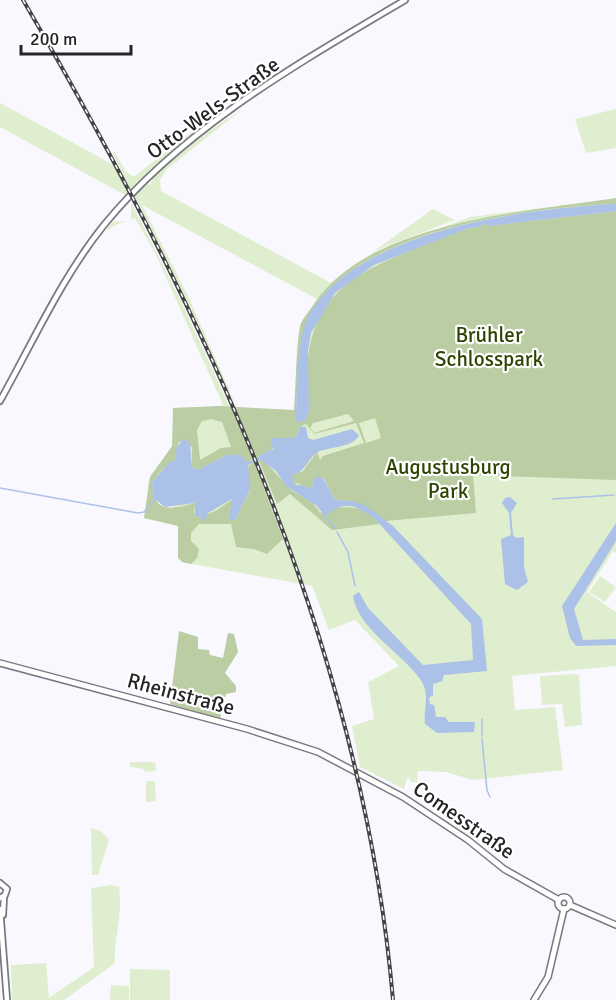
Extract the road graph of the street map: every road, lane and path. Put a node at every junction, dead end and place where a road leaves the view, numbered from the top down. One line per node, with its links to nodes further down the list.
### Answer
1 (405, 0): 2 (street, Otto-Wels-Straße)
2 (0, 401)
3 (0, 663): 4 (main road, Rheinstraße)
4 (350, 768): 7 (main road, Comesstraße)
5 (0, 882): 6 (street)
6 (2, 897): 11 (street)
7 (559, 900): 8 (main road, Comesstraße); 10 (main road)
8 (570, 905): 10 (main road); 12 (main road)
9 (0, 909): 11 (street)
10 (564, 909): 14 (main road)
11 (2, 921): 13 (street)
12 (616, 925)
13 (7, 1000)
14 (533, 1000)

